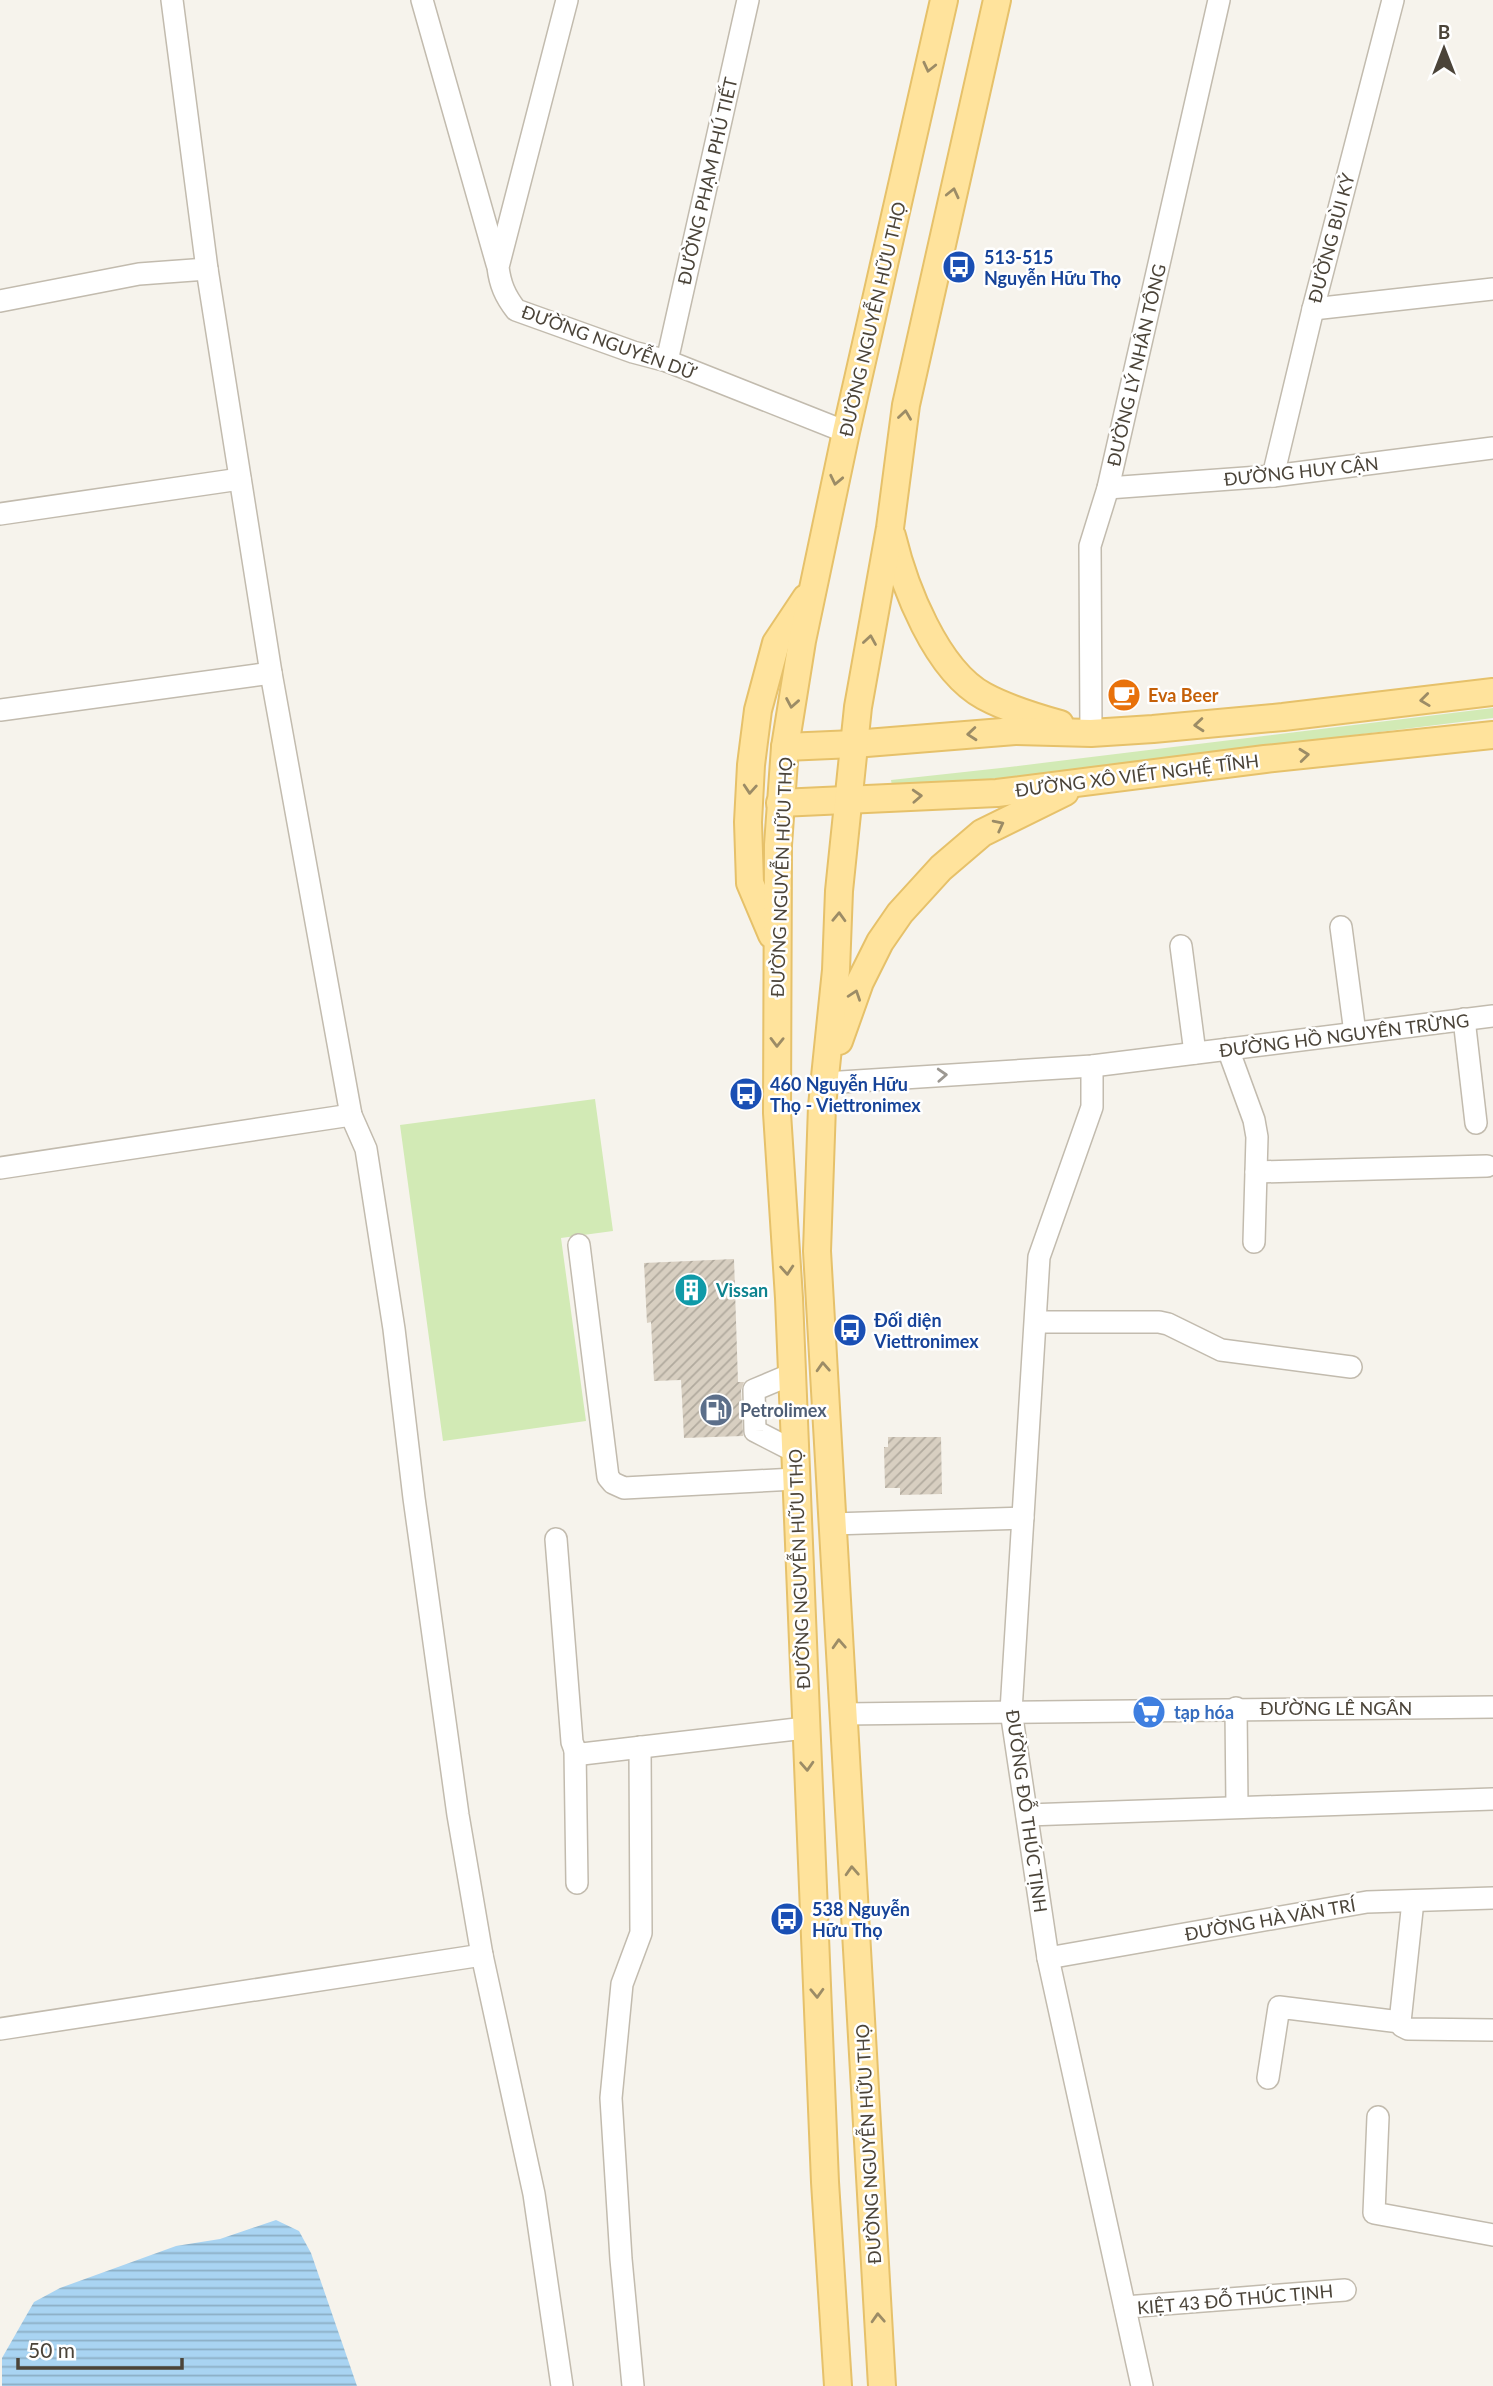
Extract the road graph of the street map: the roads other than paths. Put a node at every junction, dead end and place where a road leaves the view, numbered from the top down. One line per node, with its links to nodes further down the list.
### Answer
1 (172, 0): 10 (street)
2 (422, 0): 9 (street, ĐƯỜNG NGUYỄN DỮ)
3 (568, 0): 9 (street)
4 (748, 0): 14 (street, ĐƯỜNG PHẠM PHÚ TIẾT)
5 (944, 0): 15 (main road, ĐƯỜNG NGUYỄN HỮU THỌ, one-way to 15)
6 (996, 0): 21 (main road, ĐƯỜNG NGUYỄN HỮU THỌ, one-way to 6)
7 (1219, 0): 19 (street, ĐƯỜNG LÝ NHÂN TÔNG)
8 (1394, 0): 13 (street, ĐƯỜNG BÙI KỶ)
9 (498, 267): 14 (street, ĐƯỜNG NGUYỄN DỮ)
10 (207, 268): 12 (street); 18 (street)
11 (1493, 289): 13 (street)
12 (0, 301)
13 (1312, 309): 17 (street, ĐƯỜNG BÙI KỶ)
14 (667, 361): 15 (street, ĐƯỜNG NGUYỄN DỮ)
15 (846, 432): 22 (main road, ĐƯỜNG NGUYỄN HỮU THỌ, one-way to 22)
16 (1493, 448): 17 (street, ĐƯỜNG HUY CẬN)
17 (1273, 476): 19 (street, ĐƯỜNG HUY CẬN)
18 (240, 479): 20 (street); 23 (street)
19 (1108, 488): 26 (street, ĐƯỜNG LÝ NHÂN TÔNG)
20 (0, 514)
21 (890, 528): 26 (main road); 28 (main road, ĐƯỜNG NGUYỄN HỮU THỌ, one-way to 21)
22 (813, 588): 29 (main road, ĐƯỜNG NGUYỄN HỮU THỌ, one-way to 29); 34 (main road, one-way to 34)
23 (271, 673): 25 (street); 43 (street)
24 (1493, 692): 26 (main road, one-way to 26)
25 (0, 710)
26 (1091, 733): 28 (main road, one-way to 28)
27 (1493, 735): 30 (main road, ĐƯỜNG XÔ VIẾT NGHỆ TĨNH, one-way to 27)
28 (855, 744): 29 (main road); 31 (main road, ĐƯỜNG NGUYỄN HỮU THỌ)
29 (785, 747): 32 (main road, ĐƯỜNG NGUYỄN HỮU THỌ)
30 (1090, 781): 31 (main road, ĐƯỜNG XÔ VIẾT NGHỆ TĨNH, one-way to 30); 42 (main road, one-way to 30)
31 (849, 800): 32 (main road, ĐƯỜNG XÔ VIẾT NGHỆ TĨNH); 42 (main road, ĐƯỜNG NGUYỄN HỮU THỌ, one-way to 31)
32 (780, 803): 34 (main road, ĐƯỜNG NGUYỄN HỮU THỌ)
33 (1341, 927): 38 (street)
34 (776, 945): 52 (main road, ĐƯỜNG NGUYỄN HỮU THỌ, one-way to 52)
35 (1181, 946): 40 (street, ĐƯỜNG HỒ NGUYÊN TRỪNG)
36 (1493, 1016): 37 (street, ĐƯỜNG HỒ NGUYÊN TRỪNG)
37 (1464, 1020): 38 (street, ĐƯỜNG HỒ NGUYÊN TRỪNG); 44 (street)
38 (1355, 1033): 39 (street, ĐƯỜNG HỒ NGUYÊN TRỪNG)
39 (1228, 1049): 40 (street, ĐƯỜNG HỒ NGUYÊN TRỪNG); 47 (street)
40 (1195, 1053): 41 (street, ĐƯỜNG HỒ NGUYÊN TRỪNG)
41 (1093, 1066): 42 (street, ĐƯỜNG HỒ NGUYÊN TRỪNG, one-way to 41); 50 (street, ĐƯỜNG ĐỖ THÚC TỊNH)
42 (825, 1083): 56 (main road, ĐƯỜNG NGUYỄN HỮU THỌ, one-way to 42)
43 (351, 1115): 46 (street); 71 (street)
44 (1476, 1123)
45 (1487, 1166): 47 (street)
46 (0, 1168)
47 (1256, 1172): 48 (street)
48 (1254, 1242)
49 (579, 1245): 54 (street)
50 (1036, 1322): 51 (street); 55 (street, ĐƯỜNG ĐỖ THÚC TỊNH)
51 (1351, 1367)
52 (792, 1374): 53 (main road, ĐƯỜNG NGUYỄN HỮU THỌ); 53 (street)
53 (794, 1451): 54 (main road, ĐƯỜNG NGUYỄN HỮU THỌ)
54 (795, 1479): 62 (main road, ĐƯỜNG NGUYỄN HỮU THỌ)
55 (1023, 1518): 56 (street, ĐƯỜNG NGUYỄN HỮU THỌ); 60 (street, ĐƯỜNG ĐỖ THÚC TỊNH)
56 (832, 1524): 61 (main road, ĐƯỜNG NGUYỄN HỮU THỌ, one-way to 56)
57 (556, 1539): 64 (street)
58 (1493, 1707): 59 (street, ĐƯỜNG LÊ NGÂN)
59 (1236, 1708): 60 (street, ĐƯỜNG LÊ NGÂN); 66 (street)
60 (1011, 1711): 61 (street, ĐƯỜNG LÊ NGÂN); 67 (street, ĐƯỜNG ĐỖ THÚC TỊNH)
61 (843, 1714): 84 (main road, ĐƯỜNG NGUYỄN HỮU THỌ, one-way to 61)
62 (805, 1728): 63 (street); 83 (main road, ĐƯỜNG NGUYỄN HỮU THỌ, one-way to 83)
63 (640, 1747): 64 (street); 82 (street)
64 (575, 1750): 68 (street)
65 (1493, 1799): 66 (street)
66 (1237, 1806): 67 (street)
67 (1027, 1815): 72 (street, ĐƯỜNG ĐỖ THÚC TỊNH)
68 (577, 1883)
69 (1493, 1898): 70 (street, ĐƯỜNG HÀ VĂN TRÍ)
70 (1413, 1901): 72 (street, ĐƯỜNG HÀ VĂN TRÍ); 73 (street)
71 (482, 1955): 74 (street); 81 (street)
72 (1048, 1958): 80 (street, ĐƯỜNG ĐỖ THÚC TỊNH)
73 (1400, 2022): 75 (street); 76 (street)
74 (0, 2029)
75 (1493, 2030)
76 (1268, 2078)
77 (1377, 2117): 78 (street)
78 (1493, 2235)
79 (1345, 2290): 80 (street, KIỆT 43 ĐỖ THÚC TỊNH)
80 (1125, 2307): 85 (street, ĐƯỜNG ĐỖ THÚC TỊNH)
81 (562, 2386)
82 (633, 2386)
83 (838, 2386)
84 (883, 2386)
85 (1142, 2386)

